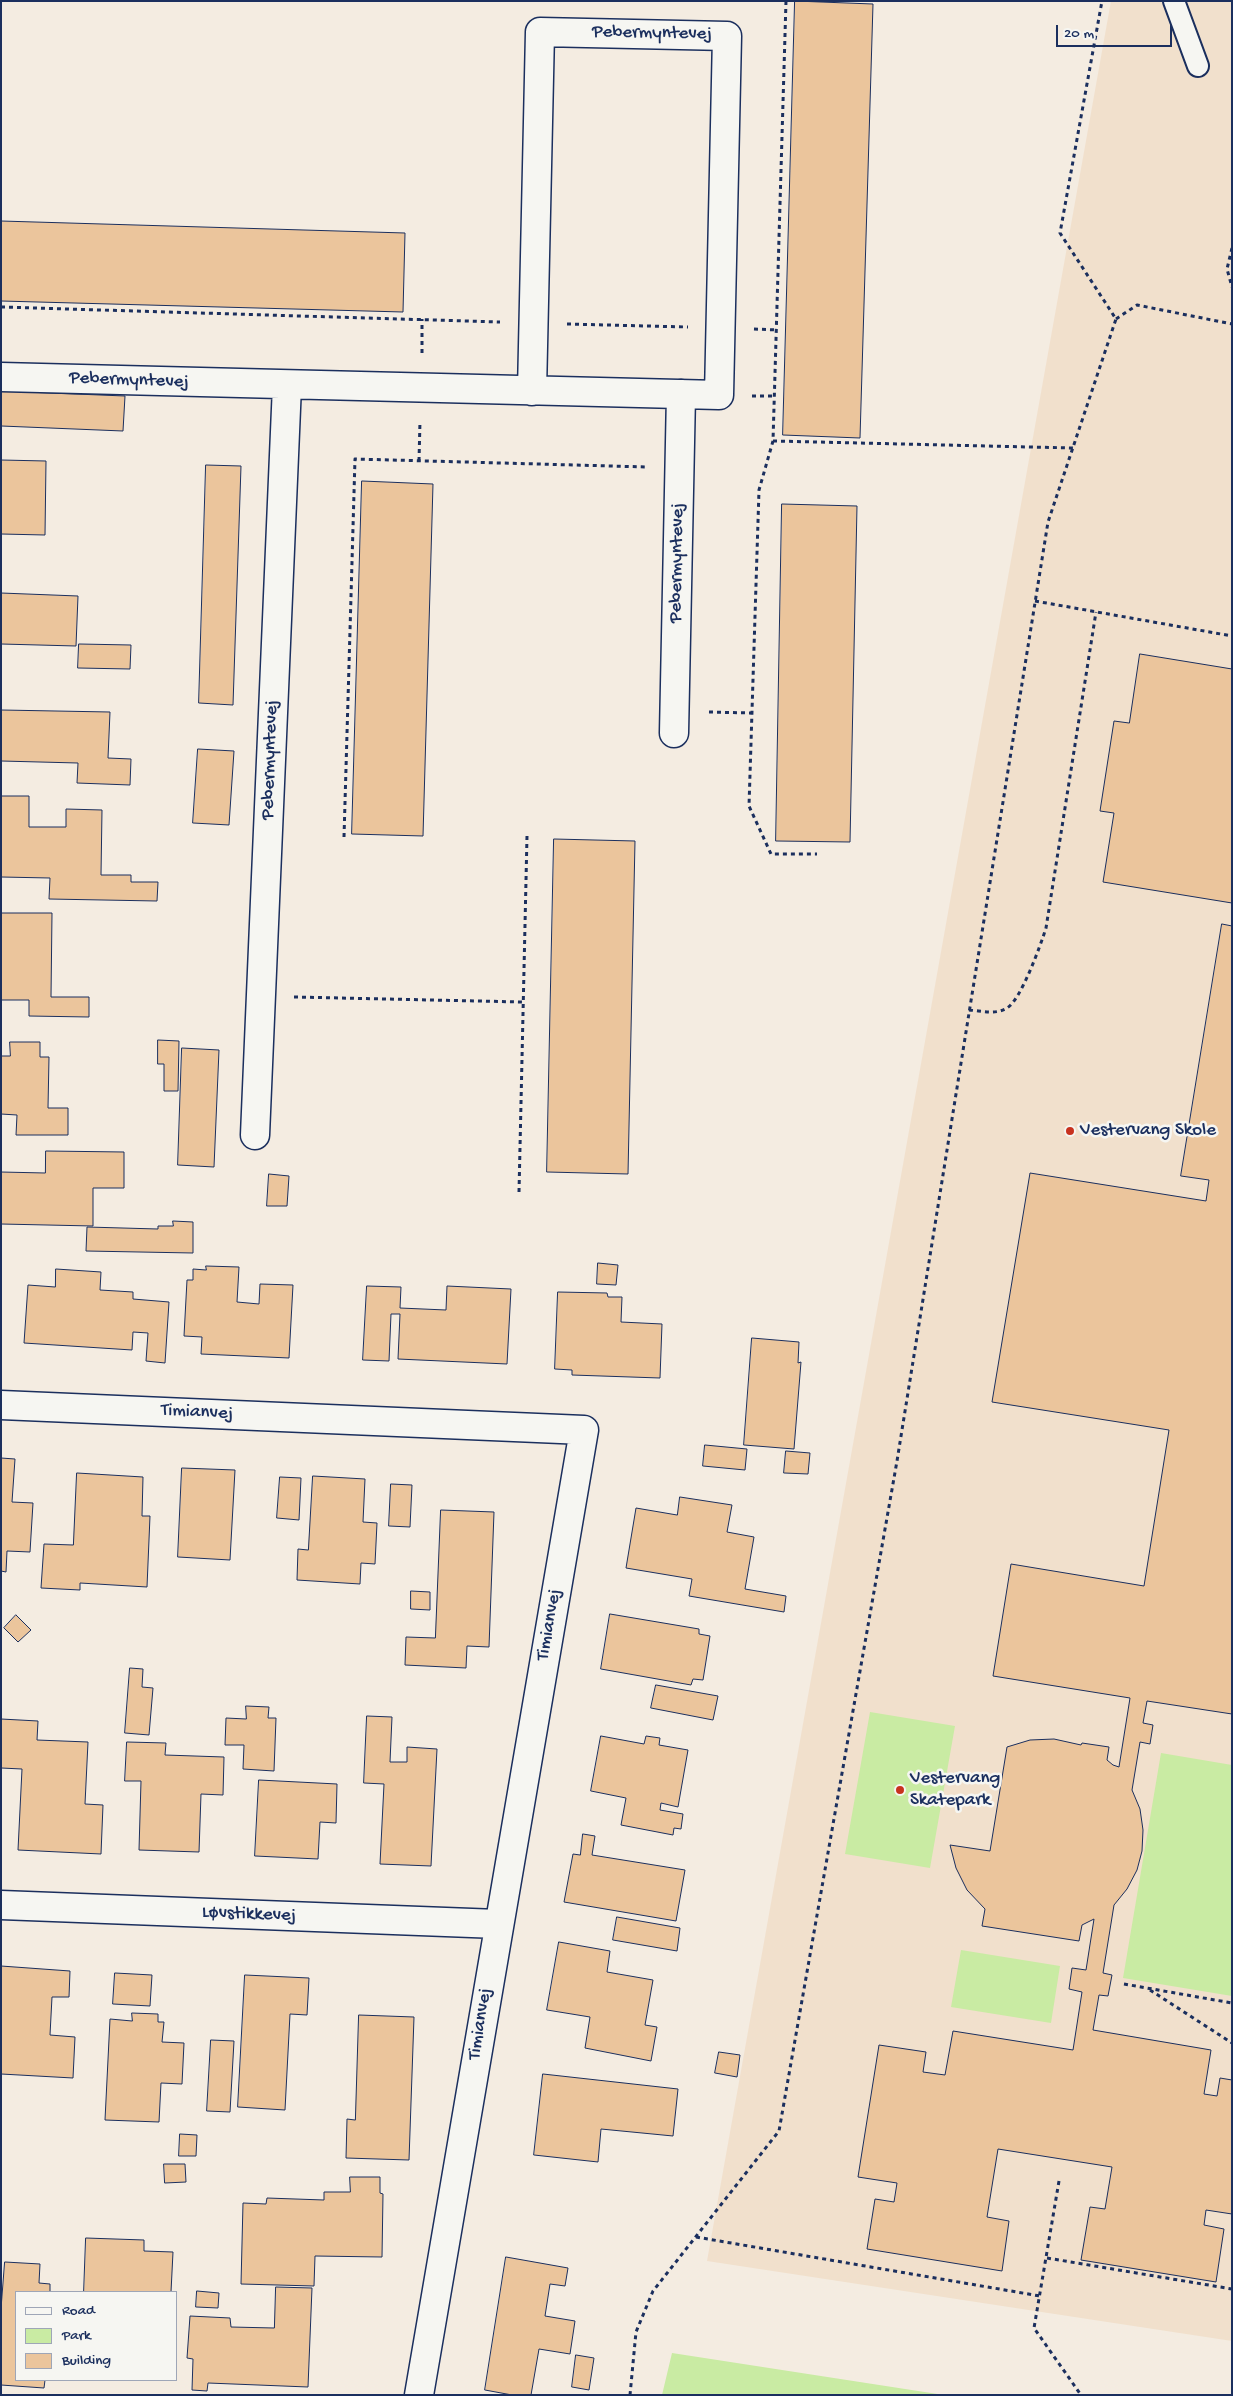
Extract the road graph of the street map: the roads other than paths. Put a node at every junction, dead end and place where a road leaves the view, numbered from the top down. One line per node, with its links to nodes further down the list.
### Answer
1 (1174, 1): 2 (lane)
2 (1198, 66)
3 (1, 377): 4 (street, Pebermyntevej)
4 (287, 385): 5 (street, Pebermyntevej); 8 (street, Pebermyntevej)
5 (532, 391): 6 (street, Pebermyntevej); 6 (street, Pebermyntevej)
6 (681, 394): 7 (street, Pebermyntevej)
7 (674, 722)
8 (255, 1135)
9 (1, 1405): 11 (street, Timianvej)
10 (1, 1905): 11 (street, Løvstikkevej)
11 (498, 1924): 12 (street, Timianvej)
12 (419, 2395)

